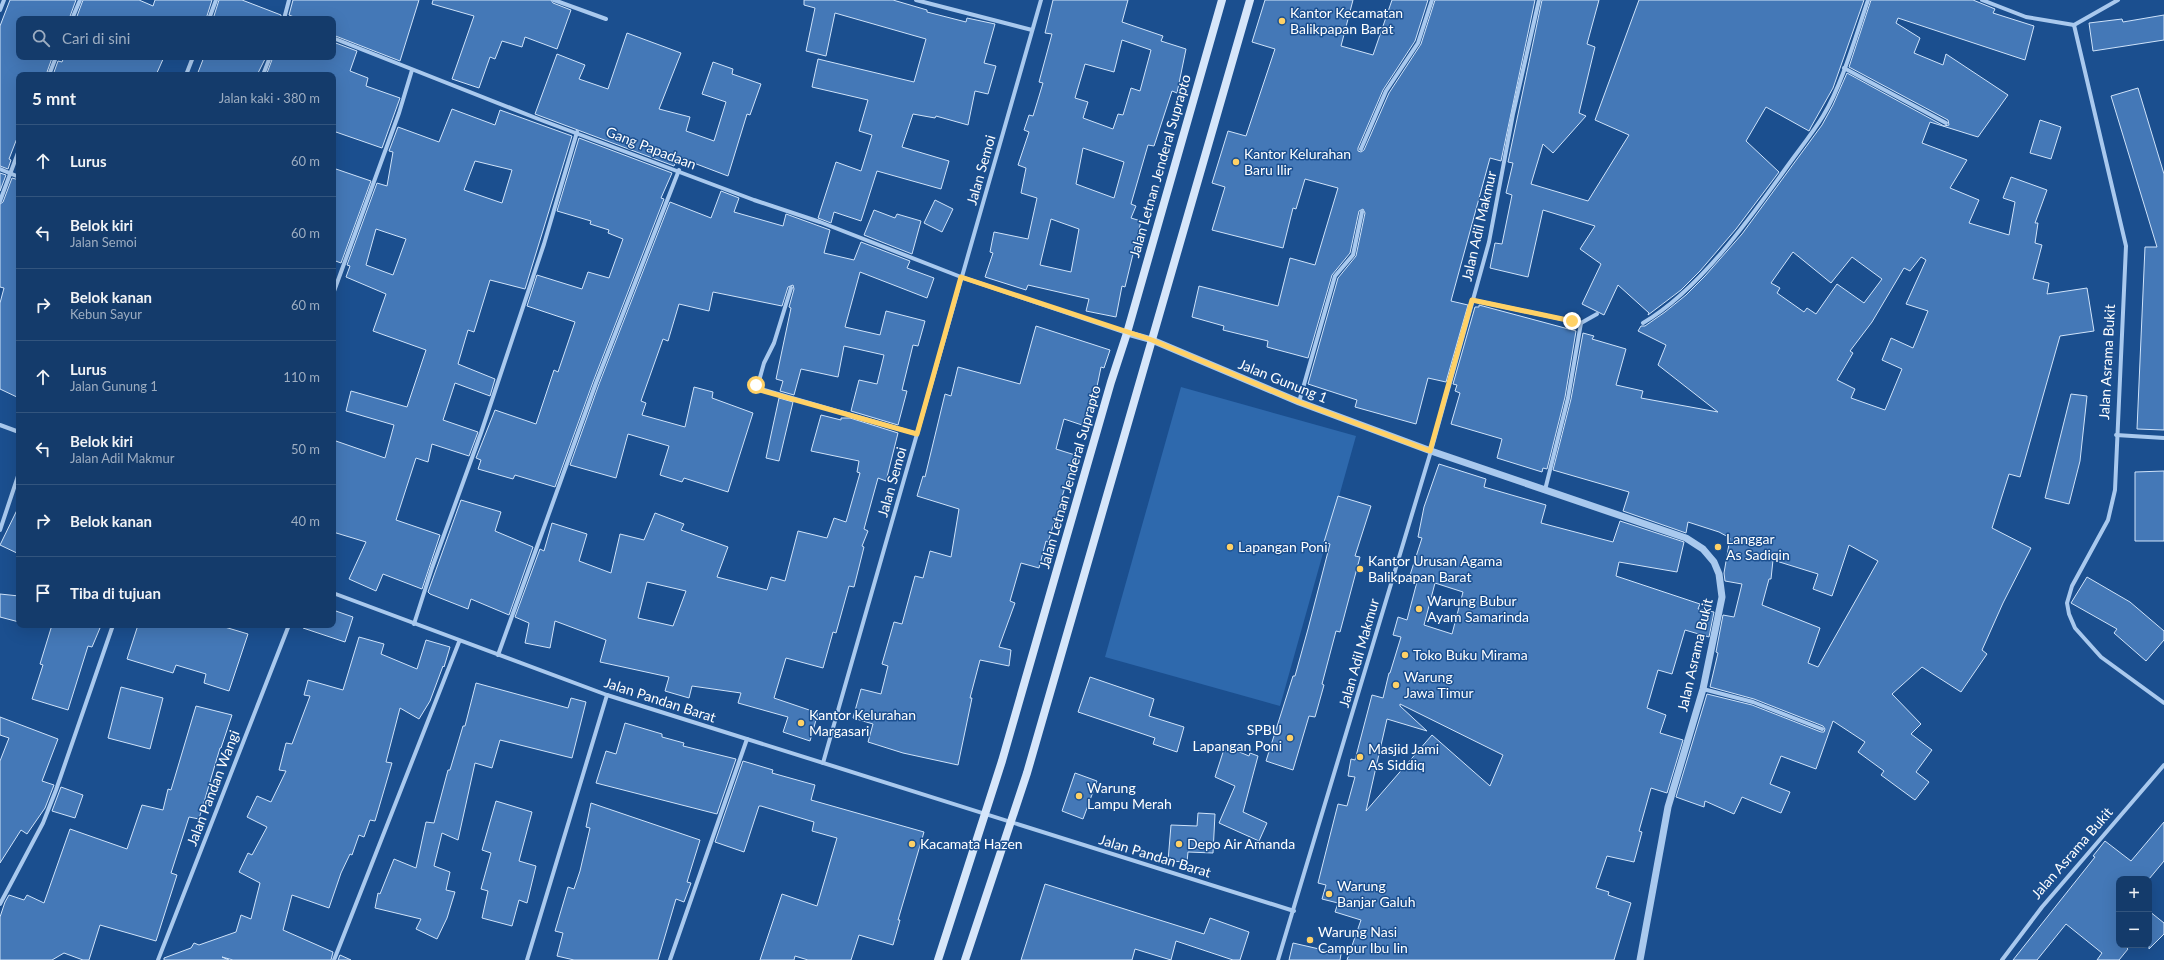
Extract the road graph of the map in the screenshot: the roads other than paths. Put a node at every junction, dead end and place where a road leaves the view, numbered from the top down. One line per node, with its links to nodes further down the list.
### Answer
1 (4, 0): 15 (street)
2 (80, 0): 16 (street)
3 (216, 0): 17 (street)
4 (289, 0): 18 (street)
5 (556, 0): 19 (street)
6 (916, 0): 21 (street)
7 (1041, 0): 21 (street, Jalan Semoi)
8 (1222, 0): 48 (main road, Jalan Letnan Jenderal Suprapto)
9 (1250, 0): 49 (main road)
10 (1432, 0): 33 (street)
11 (1539, 0): 44 (street, Jalan Adil Makmur)
12 (1868, 0): 26 (street)
13 (1982, 0): 20 (street)
14 (2118, 0): 20 (street)
15 (0, 10)
16 (73, 16)
17 (210, 16)
18 (285, 16)
19 (606, 19)
20 (2074, 25): 54 (street, Jalan Asrama Bukit)
21 (1032, 30): 41 (street, Jalan Semoi)
22 (336, 39): 27 (street, Gang Papadaan)
23 (55, 60): 28 (street)
24 (192, 60): 29 (street)
25 (269, 60): 30 (street)
26 (1844, 68): 31 (street); 47 (street)
27 (412, 70): 32 (street, Gang Papadaan); 42 (street)
28 (50, 72)
29 (187, 72)
30 (264, 72)
31 (1946, 123)
32 (577, 132): 36 (street, Gang Papadaan); 61 (street)
33 (1361, 149)
34 (16, 158): 37 (street)
35 (0, 169): 37 (street)
36 (679, 170): 41 (street, Gang Papadaan); 65 (street)
37 (10, 173): 38 (street); 39 (street)
38 (16, 176)
39 (0, 201)
40 (1362, 212): 50 (street)
41 (961, 277): 48 (street, Gang Papadaan); 53 (street, Jalan Semoi)
42 (336, 286)
43 (791, 288): 53 (street)
44 (1472, 300): 46 (street); 56 (street, Jalan Adil Makmur)
45 (1597, 314): 46 (street)
46 (1581, 323): 58 (street)
47 (1643, 323)
48 (1127, 333): 49 (street, Jalan Gunung 1); 73 (main road, Jalan Letnan Jenderal Suprapto)
49 (1152, 340): 50 (street, Jalan Gunung 1); 74 (main road)
50 (1299, 402): 56 (street, Jalan Gunung 1)
51 (0, 425): 52 (street)
52 (16, 431)
53 (917, 434): 71 (street, Jalan Semoi)
54 (2116, 435): 55 (street); 68 (street, Jalan Asrama Bukit)
55 (2164, 438)
56 (1430, 451): 58 (street, Jalan Asrama Bukit); 76 (street, Jalan Adil Makmur)
57 (16, 482): 59 (street)
58 (1545, 490): 66 (street, Jalan Asrama Bukit)
59 (0, 530)
60 (336, 595): 61 (street, Jalan Pandan Barat)
61 (414, 624): 64 (street, Jalan Pandan Barat)
62 (112, 628): 75 (street)
63 (288, 628): 77 (street, Jalan Pandan Wangi)
64 (459, 642): 65 (street, Jalan Pandan Barat); 78 (street)
65 (498, 655): 67 (street, Jalan Pandan Barat)
66 (1703, 689): 69 (street); 84 (street, Jalan Asrama Bukit)
67 (606, 696): 70 (street, Jalan Pandan Barat); 79 (street)
68 (2164, 703)
69 (1822, 729)
70 (747, 739): 71 (street, Jalan Pandan Barat); 80 (street)
71 (823, 763): 73 (street, Jalan Pandan Barat)
72 (2164, 765): 85 (street, Jalan Asrama Bukit)
73 (984, 814): 74 (street, Jalan Pandan Barat); 81 (main road, Jalan Letnan Jenderal Suprapto)
74 (1010, 822): 76 (street, Jalan Pandan Barat); 82 (main road)
75 (0, 904)
76 (1294, 911): 83 (street, Jalan Adil Makmur)
77 (158, 960)
78 (334, 960)
79 (527, 960)
80 (670, 960)
81 (938, 960)
82 (966, 960)
83 (1278, 960)
84 (1640, 960)
85 (2002, 960)

